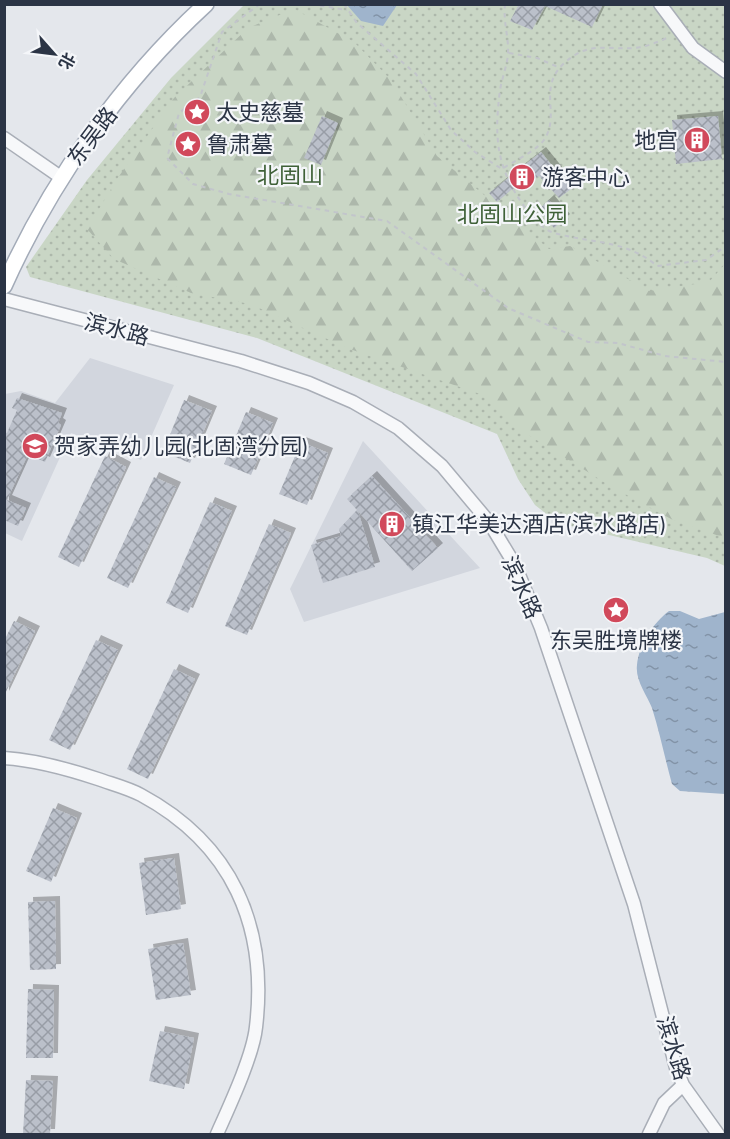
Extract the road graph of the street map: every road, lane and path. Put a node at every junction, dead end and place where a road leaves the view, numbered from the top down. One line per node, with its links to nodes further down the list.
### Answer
1 (191, 4): 15 (main road, 东吴路)
2 (206, 4): 15 (main road, 东吴路)
3 (260, 4): 20 (path)
4 (312, 4): 8 (path)
5 (344, 4): 8 (path)
6 (505, 4): 10 (path)
7 (660, 4): 9 (street)
8 (347, 10): 14 (path)
9 (680, 33): 11 (path); 12 (street)
10 (508, 53): 11 (path); 14 (path)
11 (558, 67): 14 (path)
12 (726, 72)
13 (4, 138): 15 (street)
14 (502, 169): 16 (path)
15 (58, 175): 17 (main road, 东吴路); 18 (main road, 东吴路)
16 (726, 246)
17 (4, 263)
18 (4, 286)
19 (4, 299): 22 (street, 滨水路)
20 (726, 362)
21 (4, 758): 23 (street)
22 (683, 1085): 24 (street); 25 (street, 滨水路)
23 (217, 1134)
24 (649, 1134)
25 (718, 1134)

